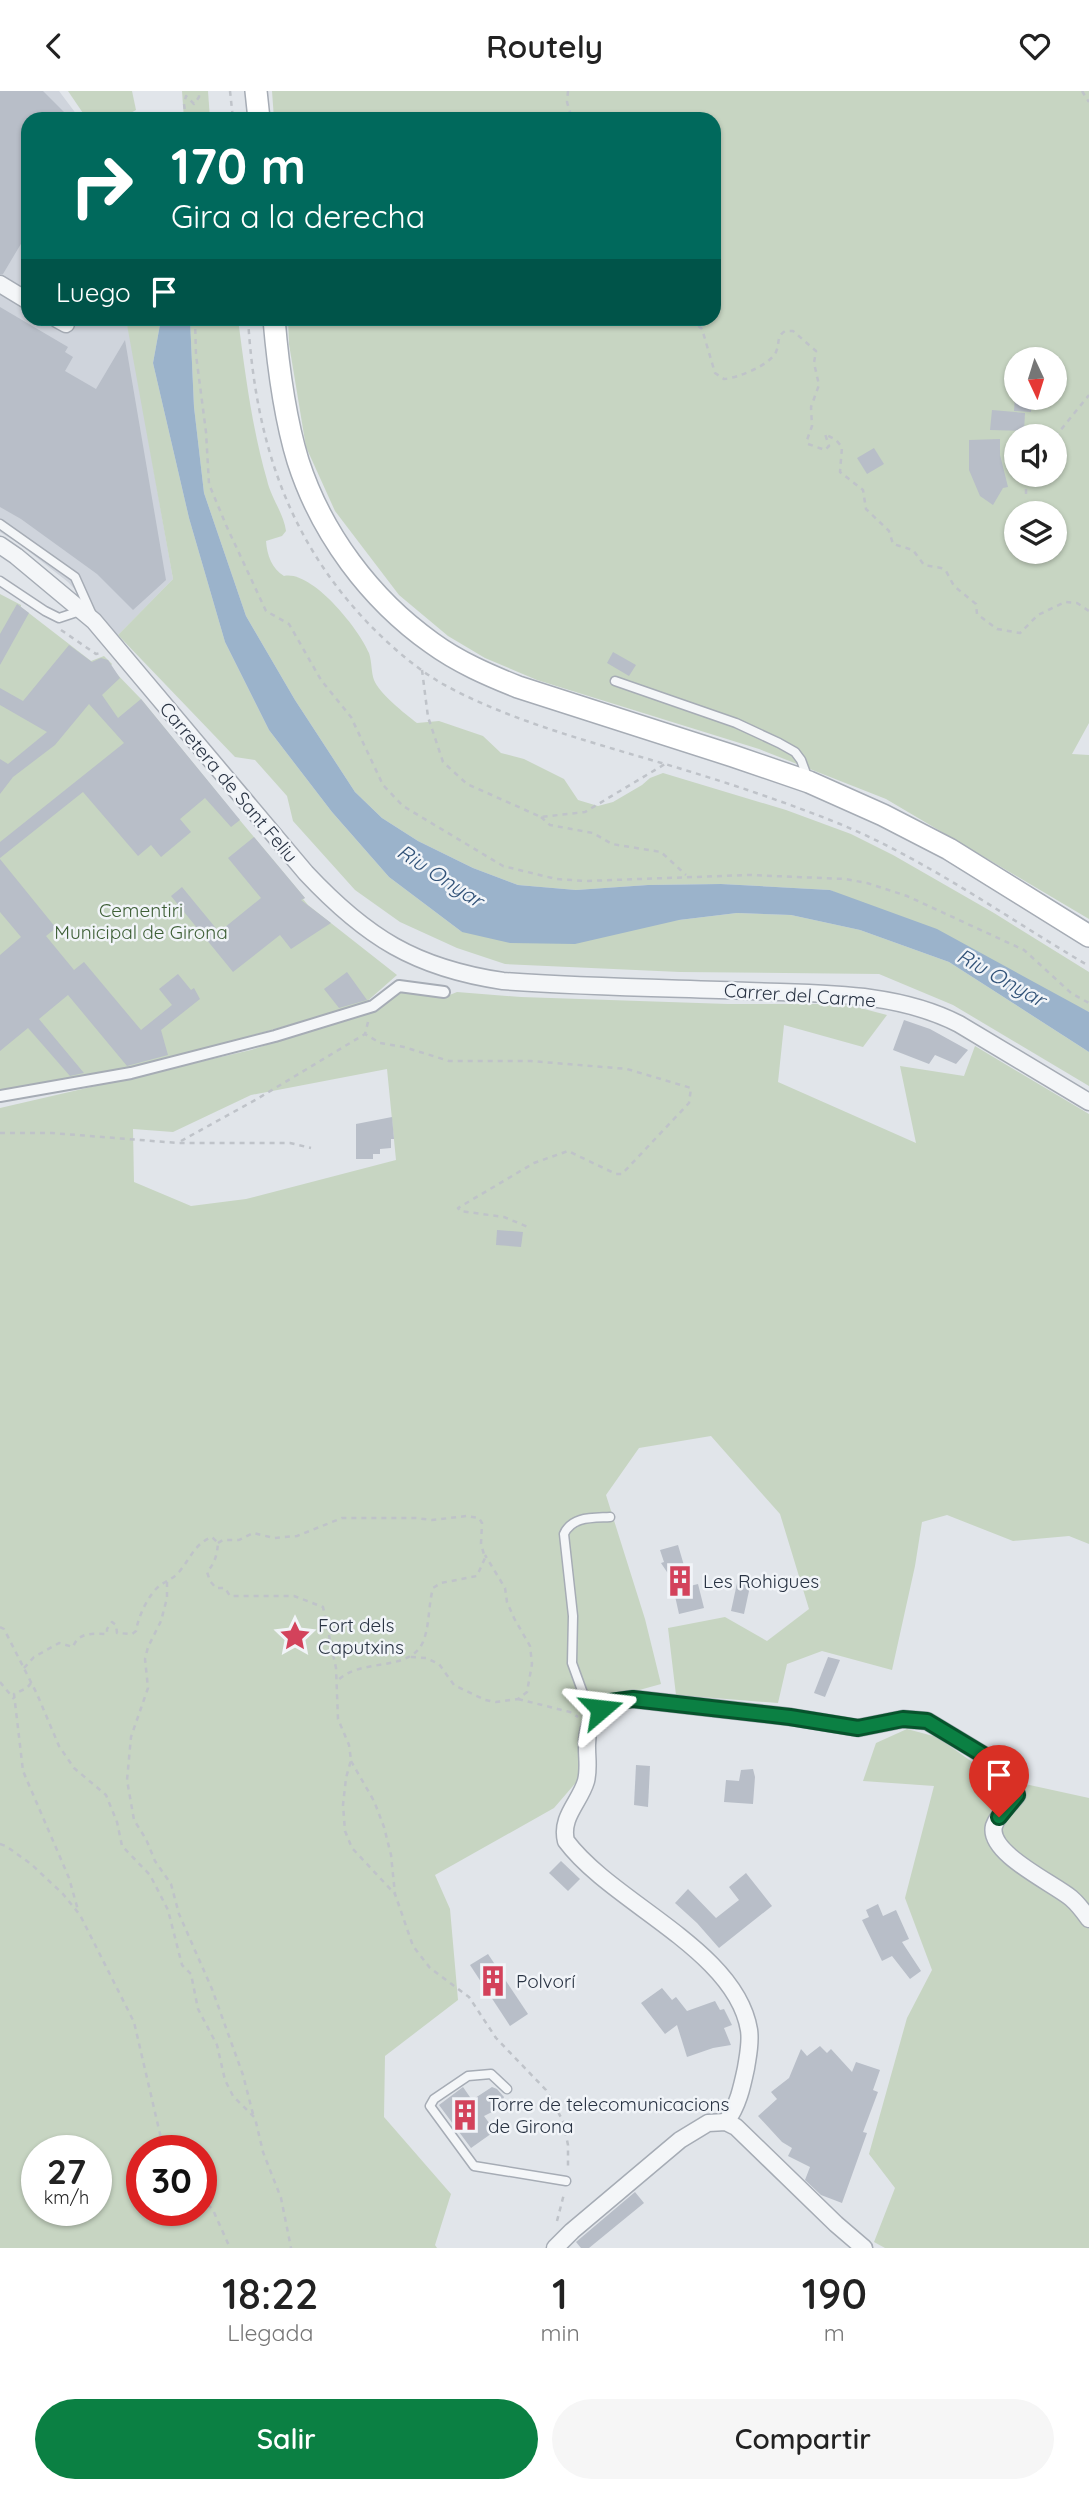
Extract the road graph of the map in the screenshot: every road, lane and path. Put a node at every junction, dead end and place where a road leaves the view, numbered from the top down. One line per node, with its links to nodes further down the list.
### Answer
1 (200, 91): 7 (path)
2 (230, 91): 8 (path)
3 (256, 91): 9 (main road)
4 (568, 91): 10 (path)
5 (1082, 91): 6 (path)
6 (1089, 102)
7 (185, 112)
8 (232, 112)
9 (258, 112)
10 (570, 112)
11 (0, 284): 12 (street)
12 (21, 297)
13 (196, 326): 31 (path)
14 (275, 326): 29 (main road)
15 (699, 326): 24 (path)
16 (1089, 395): 17 (path)
17 (1066, 424)
18 (1026, 487): 19 (path)
19 (1026, 494)
20 (0, 524): 25 (lane)
21 (0, 545): 23 (street, Carretera de Sant Feliu)
22 (0, 581): 23 (lane)
23 (82, 610): 25 (street, Carretera de Sant Feliu)
24 (1089, 611)
25 (94, 621): 33 (street, Carretera de Sant Feliu)
26 (422, 670): 30 (path)
27 (615, 681): 29 (lane)
28 (666, 764): 30 (path)
29 (808, 782): 32 (main road)
30 (541, 817): 31 (path)
31 (687, 877): 35 (path)
32 (1089, 936)
33 (485, 979): 39 (street, Carrer del Carme)
34 (444, 992): 36 (street)
35 (1089, 1003)
36 (373, 1006): 37 (path); 38 (street)
37 (365, 1034): 41 (path); 43 (path)
38 (0, 1096)
39 (1089, 1103)
40 (0, 1133): 41 (path)
41 (178, 1143): 42 (path)
42 (311, 1148)
43 (528, 1227)
44 (610, 1517): 56 (lane)
45 (218, 1543): 46 (path); 47 (path); 51 (path)
46 (484, 1554): 49 (path); 55 (path)
47 (167, 1582): 50 (path); 63 (path)
48 (0, 1627): 50 (path)
49 (411, 1657): 51 (path); 55 (path)
50 (24, 1668): 53 (path)
51 (337, 1681): 57 (path)
52 (0, 1682): 54 (path)
53 (31, 1683): 54 (path); 63 (path)
54 (14, 1699): 60 (path)
55 (519, 1699): 56 (path)
56 (591, 1721): 61 (street); 64 (street)
57 (351, 1761): 59 (path); 59 (path)
58 (0, 1844): 60 (path)
59 (395, 1894): 66 (path)
60 (80, 1915): 65 (path)
61 (1089, 1919)
62 (508, 2089): 66 (lane)
63 (254, 2118): 70 (path)
64 (726, 2122): 68 (street); 71 (street)
65 (160, 2135)
66 (566, 2181): 68 (path)
67 (217, 2217): 69 (path)
68 (555, 2247)
69 (230, 2248)
70 (291, 2248)
71 (864, 2248)

